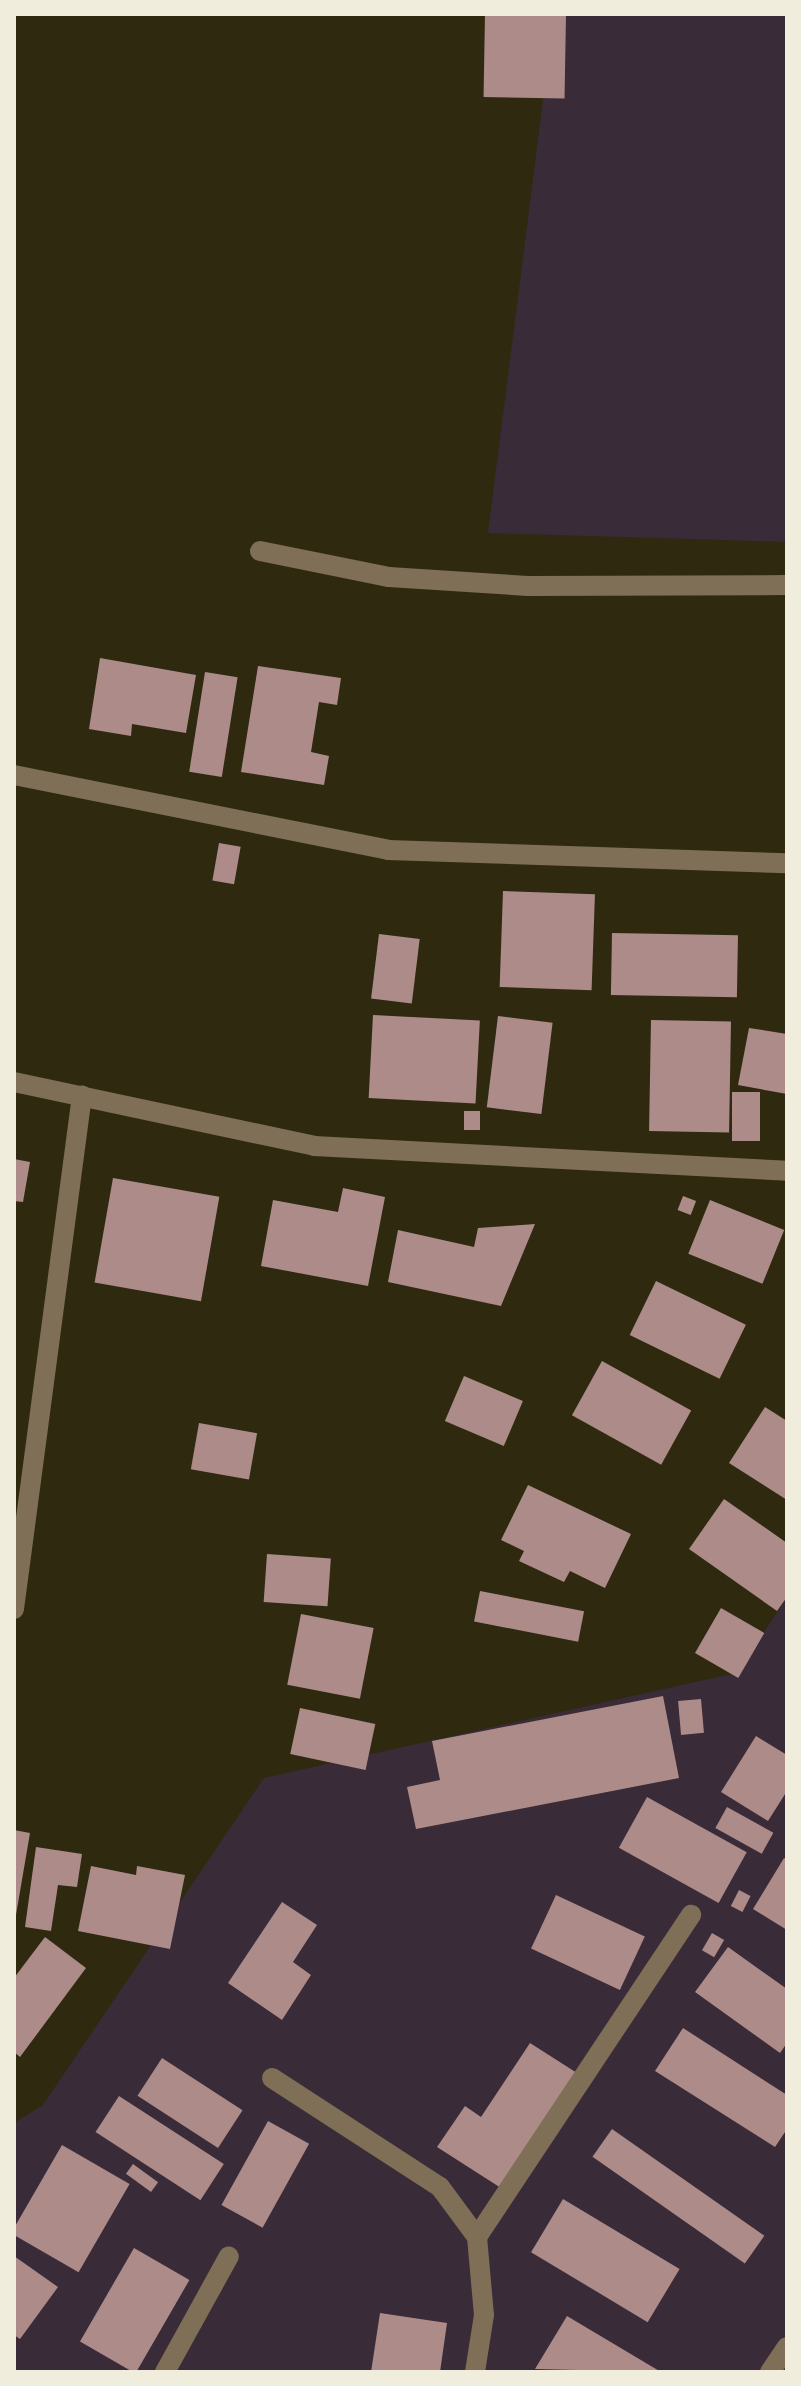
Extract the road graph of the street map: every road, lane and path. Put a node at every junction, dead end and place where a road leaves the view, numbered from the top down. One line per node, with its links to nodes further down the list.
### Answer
1 (260, 551): 2 (street)
2 (787, 585)
3 (14, 775): 4 (street)
4 (787, 863)
5 (14, 1082): 6 (street)
6 (82, 1095): 7 (street); 8 (street)
7 (787, 1171)
8 (14, 1609)
9 (691, 1915): 11 (street)
10 (272, 2078): 11 (street)
11 (477, 2237): 15 (street)
12 (229, 2256): 14 (street)
13 (787, 2347): 16 (street)
14 (170, 2370)
15 (475, 2372)
16 (770, 2372)

